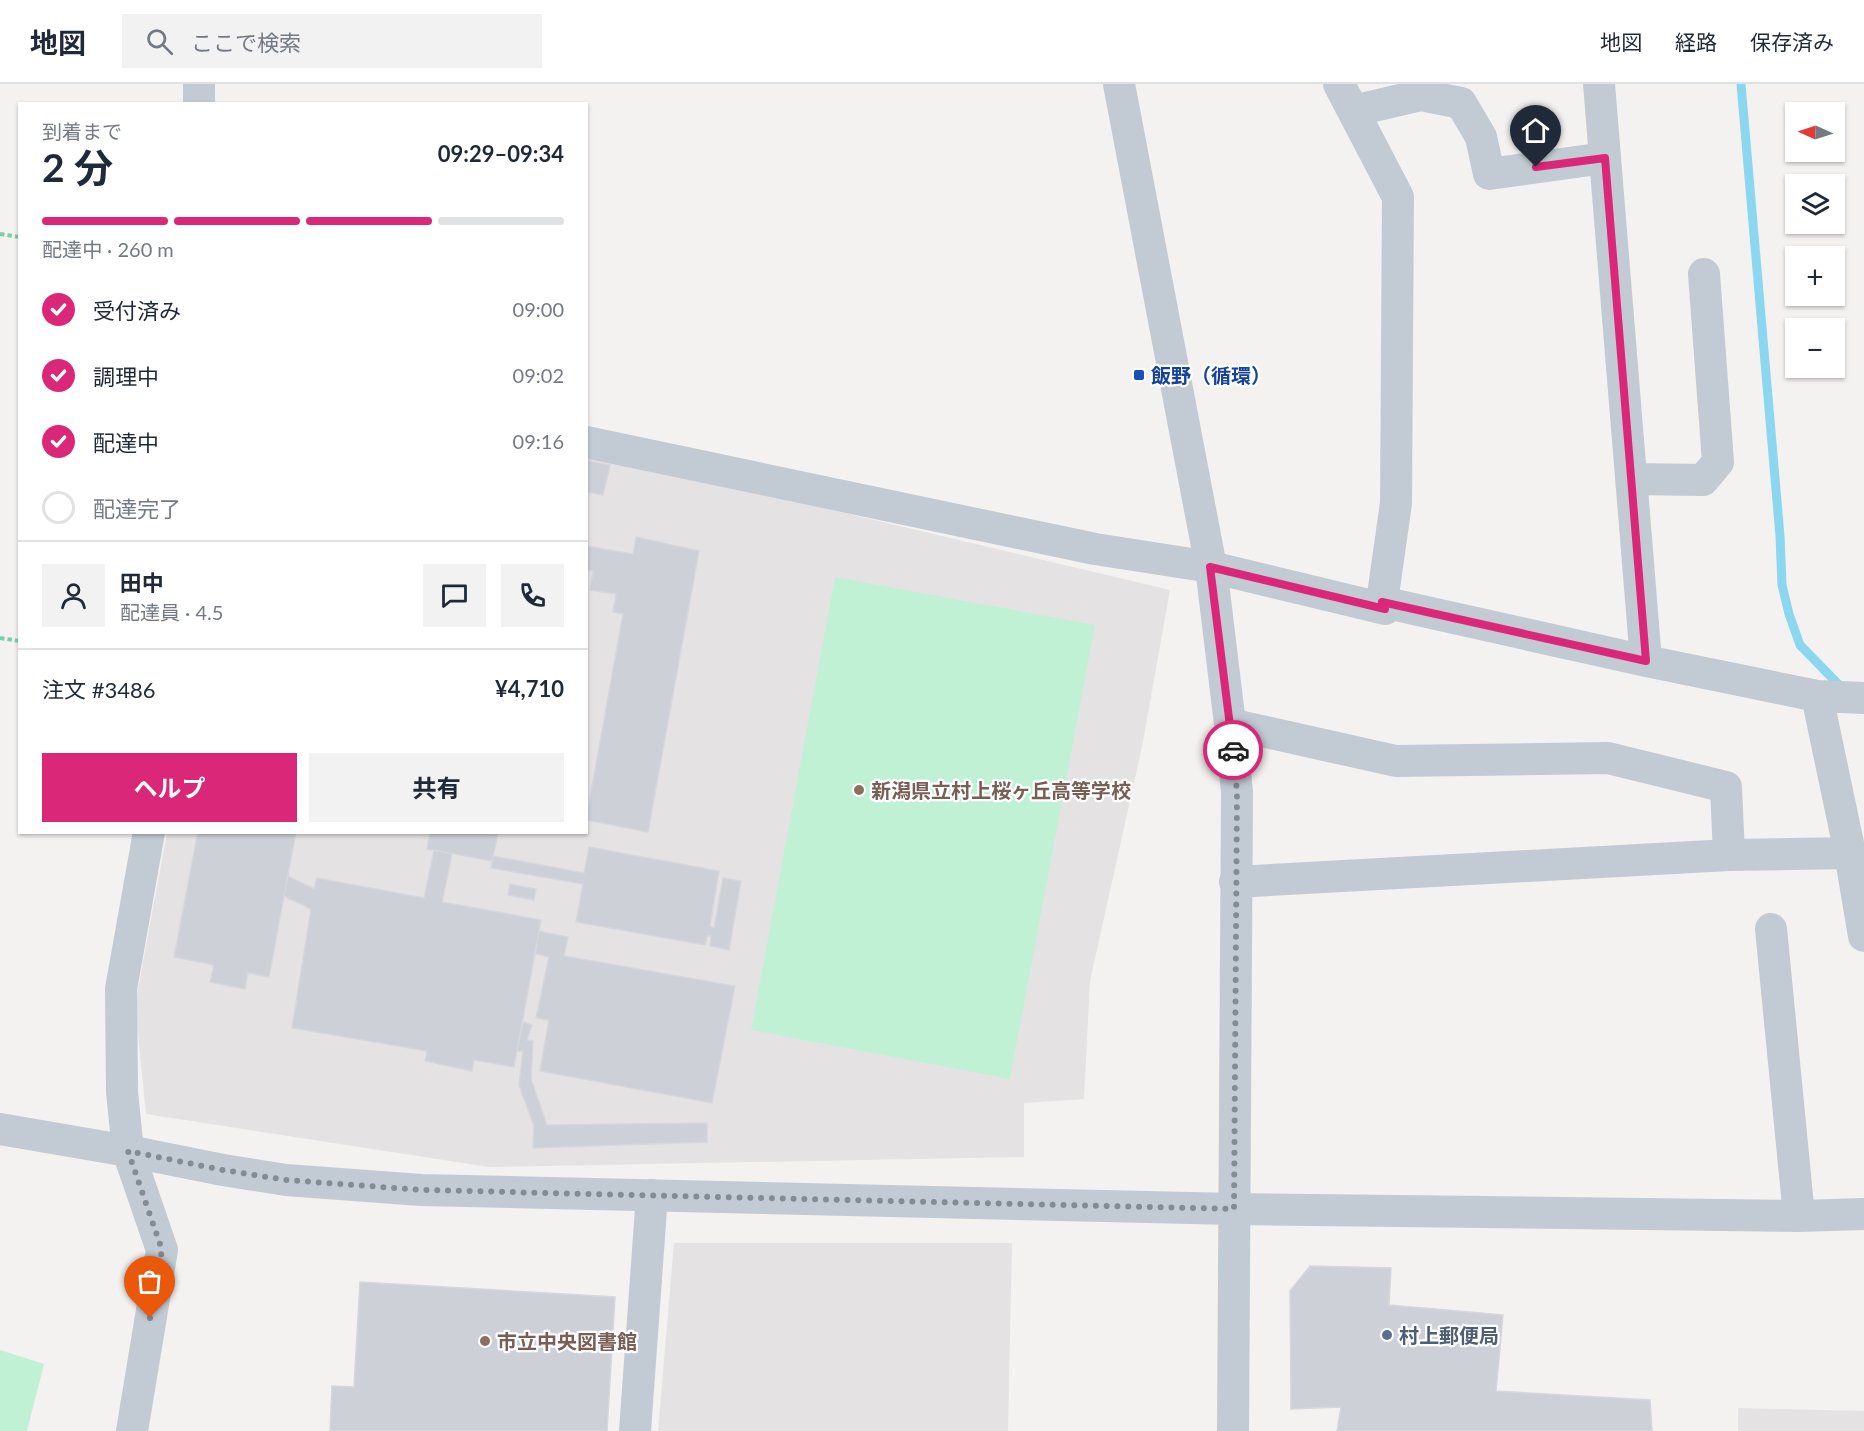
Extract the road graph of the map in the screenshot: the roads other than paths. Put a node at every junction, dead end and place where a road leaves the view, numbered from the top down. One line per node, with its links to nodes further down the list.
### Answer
1 (199, 84): 5 (street)
2 (1119, 84): 11 (street)
3 (1339, 84): 6 (street)
4 (1599, 84): 7 (street)
5 (200, 102)
6 (1353, 111): 7 (street); 12 (street)
7 (1605, 158): 10 (street)
8 (1704, 274): 10 (street)
9 (588, 442): 11 (street)
10 (1633, 479): 13 (street)
11 (1210, 567): 12 (street); 16 (street)
12 (1382, 602): 13 (street)
13 (1646, 661): 14 (street)
14 (1817, 696): 15 (street); 18 (street)
15 (1864, 699)
16 (1230, 724): 19 (street); 20 (street)
17 (149, 834): 24 (street)
18 (1850, 853): 19 (street); 22 (street)
19 (1729, 855): 20 (street)
20 (1235, 882): 26 (street)
21 (1771, 929): 28 (street)
22 (1863, 929)
23 (0, 1130): 24 (street)
24 (128, 1151): 25 (street); 29 (street)
25 (652, 1195): 26 (street); 30 (street)
26 (1234, 1209): 28 (street); 31 (street)
27 (1864, 1214): 28 (street)
28 (1799, 1216)
29 (132, 1431)
30 (635, 1431)
31 (1233, 1431)

